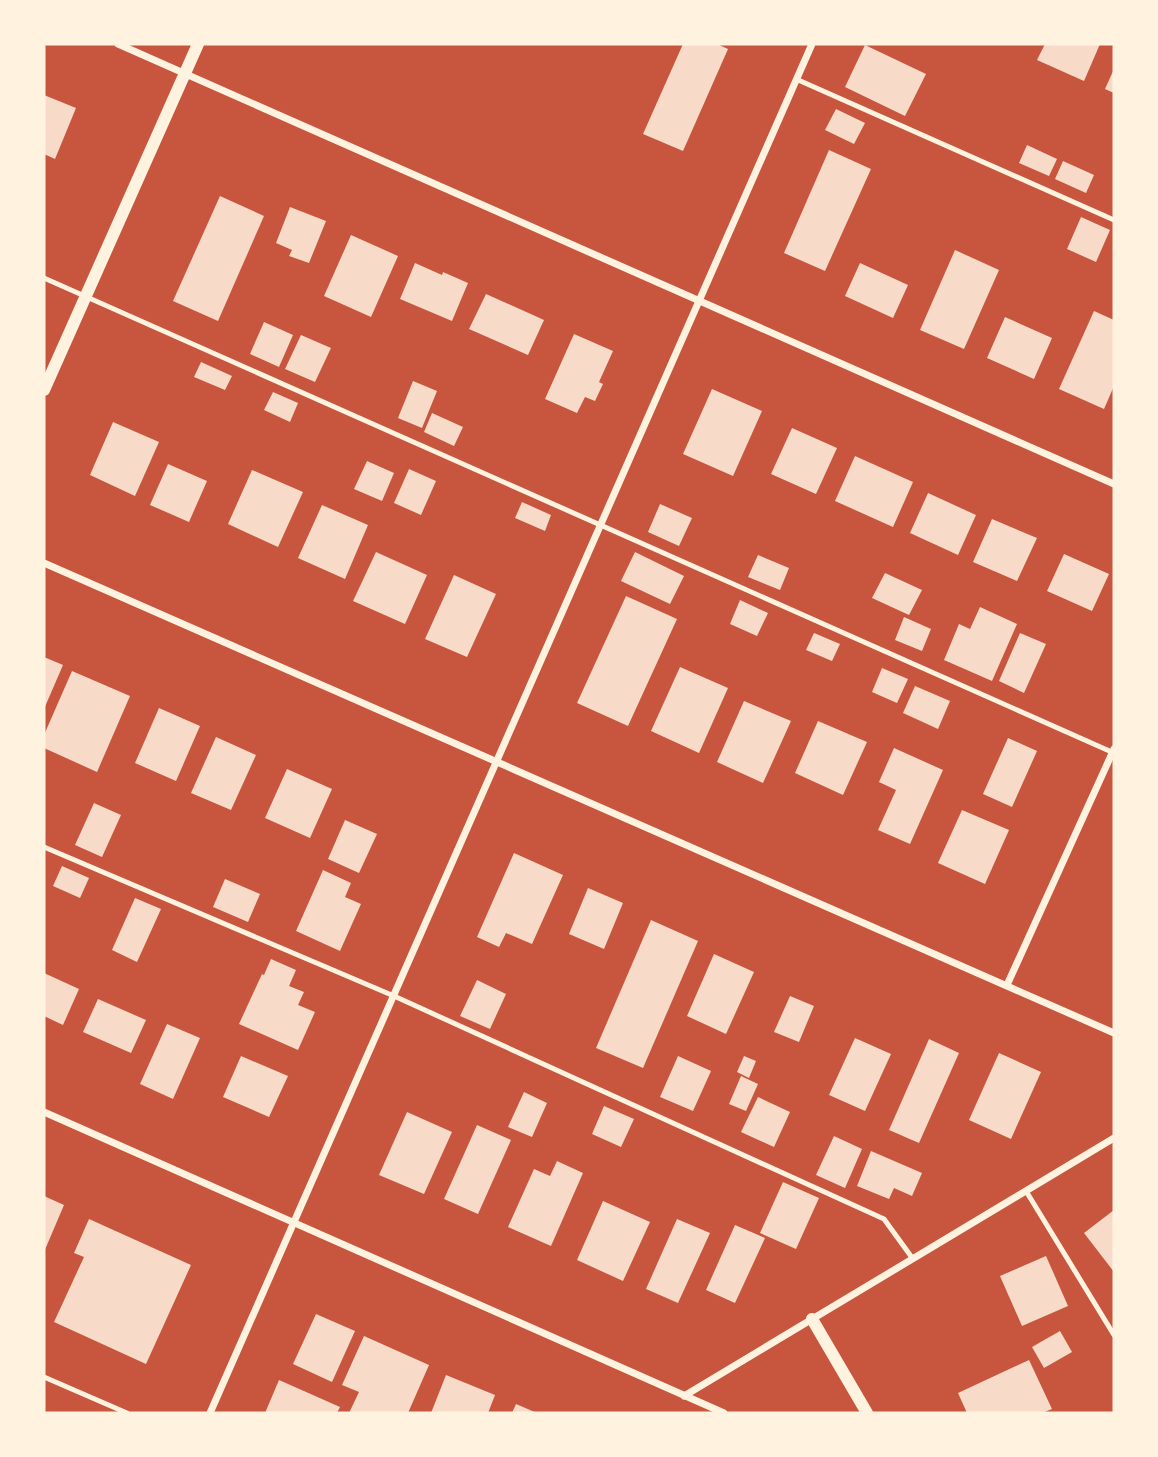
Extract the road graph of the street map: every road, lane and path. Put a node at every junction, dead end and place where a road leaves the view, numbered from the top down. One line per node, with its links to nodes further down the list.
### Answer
1 (118, 44): 4 (street)
2 (198, 44): 4 (street)
3 (812, 44): 5 (street)
4 (185, 73): 8 (street); 9 (street)
5 (796, 79): 6 (lane); 9 (street)
6 (1114, 220)
7 (44, 278): 8 (lane)
8 (85, 297): 10 (street); 12 (lane)
9 (699, 300): 11 (street); 12 (street)
10 (44, 390)
11 (1114, 484)
12 (601, 525): 14 (lane); 15 (street)
13 (44, 563): 15 (street)
14 (1114, 752): 17 (street)
15 (496, 762): 17 (street); 18 (street)
16 (44, 847): 18 (lane)
17 (1007, 985): 19 (street)
18 (394, 996): 23 (street); 24 (lane)
19 (1114, 1033)
20 (44, 1112): 23 (street)
21 (1114, 1138): 22 (street)
22 (1026, 1191): 24 (street); 26 (lane)
23 (295, 1223): 28 (street); 30 (street)
24 (913, 1259): 25 (street)
25 (812, 1319): 28 (street); 32 (street)
26 (1114, 1335)
27 (44, 1377): 29 (lane)
28 (684, 1396): 31 (street)
29 (127, 1413)
30 (210, 1413)
31 (724, 1413)
32 (866, 1413)

